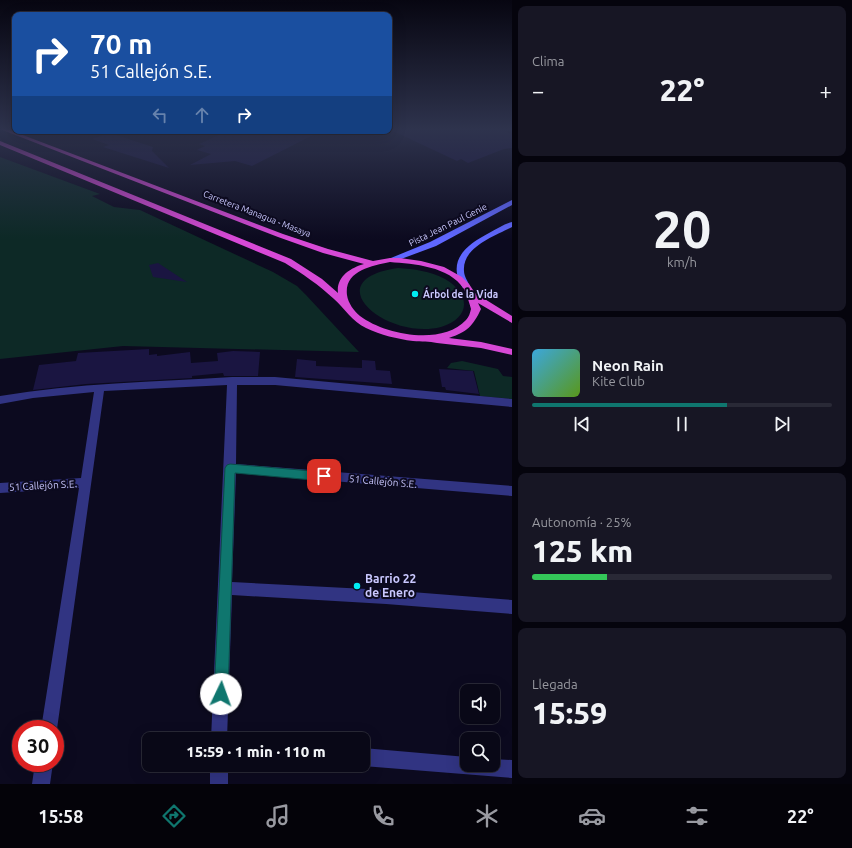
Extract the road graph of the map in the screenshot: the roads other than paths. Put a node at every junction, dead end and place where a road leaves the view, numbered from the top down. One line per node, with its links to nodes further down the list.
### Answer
1 (55, 166): 8 (highway)
2 (99, 166): 6 (highway, Carretera Managua - Masaya)
3 (512, 202): 5 (main road, Pista Jean Paul Genie)
4 (512, 224): 7 (main road)
5 (390, 260): 6 (highway); 7 (highway)
6 (372, 263): 8 (highway)
7 (468, 290): 9 (highway); 10 (highway)
8 (345, 304): 10 (highway)
9 (512, 320)
10 (422, 338): 11 (highway)
11 (512, 352)
12 (232, 381): 13 (street); 15 (street); 16 (street)
13 (100, 388): 14 (street); 17 (street)
14 (0, 400)
15 (512, 403)
16 (230, 468): 19 (street, 51 Callejón S.E.); 20 (street)
17 (86, 483): 18 (street, 51 Callejón S.E.); 22 (street)
18 (0, 488)
19 (512, 491)
20 (225, 588): 21 (street); 23 (street)
21 (512, 607)
22 (50, 720)
23 (219, 732)
24 (370, 758): 25 (street)
25 (512, 769)
26 (43, 772): 28 (street)
27 (219, 772): 29 (street)
28 (41, 784)
29 (219, 784)

